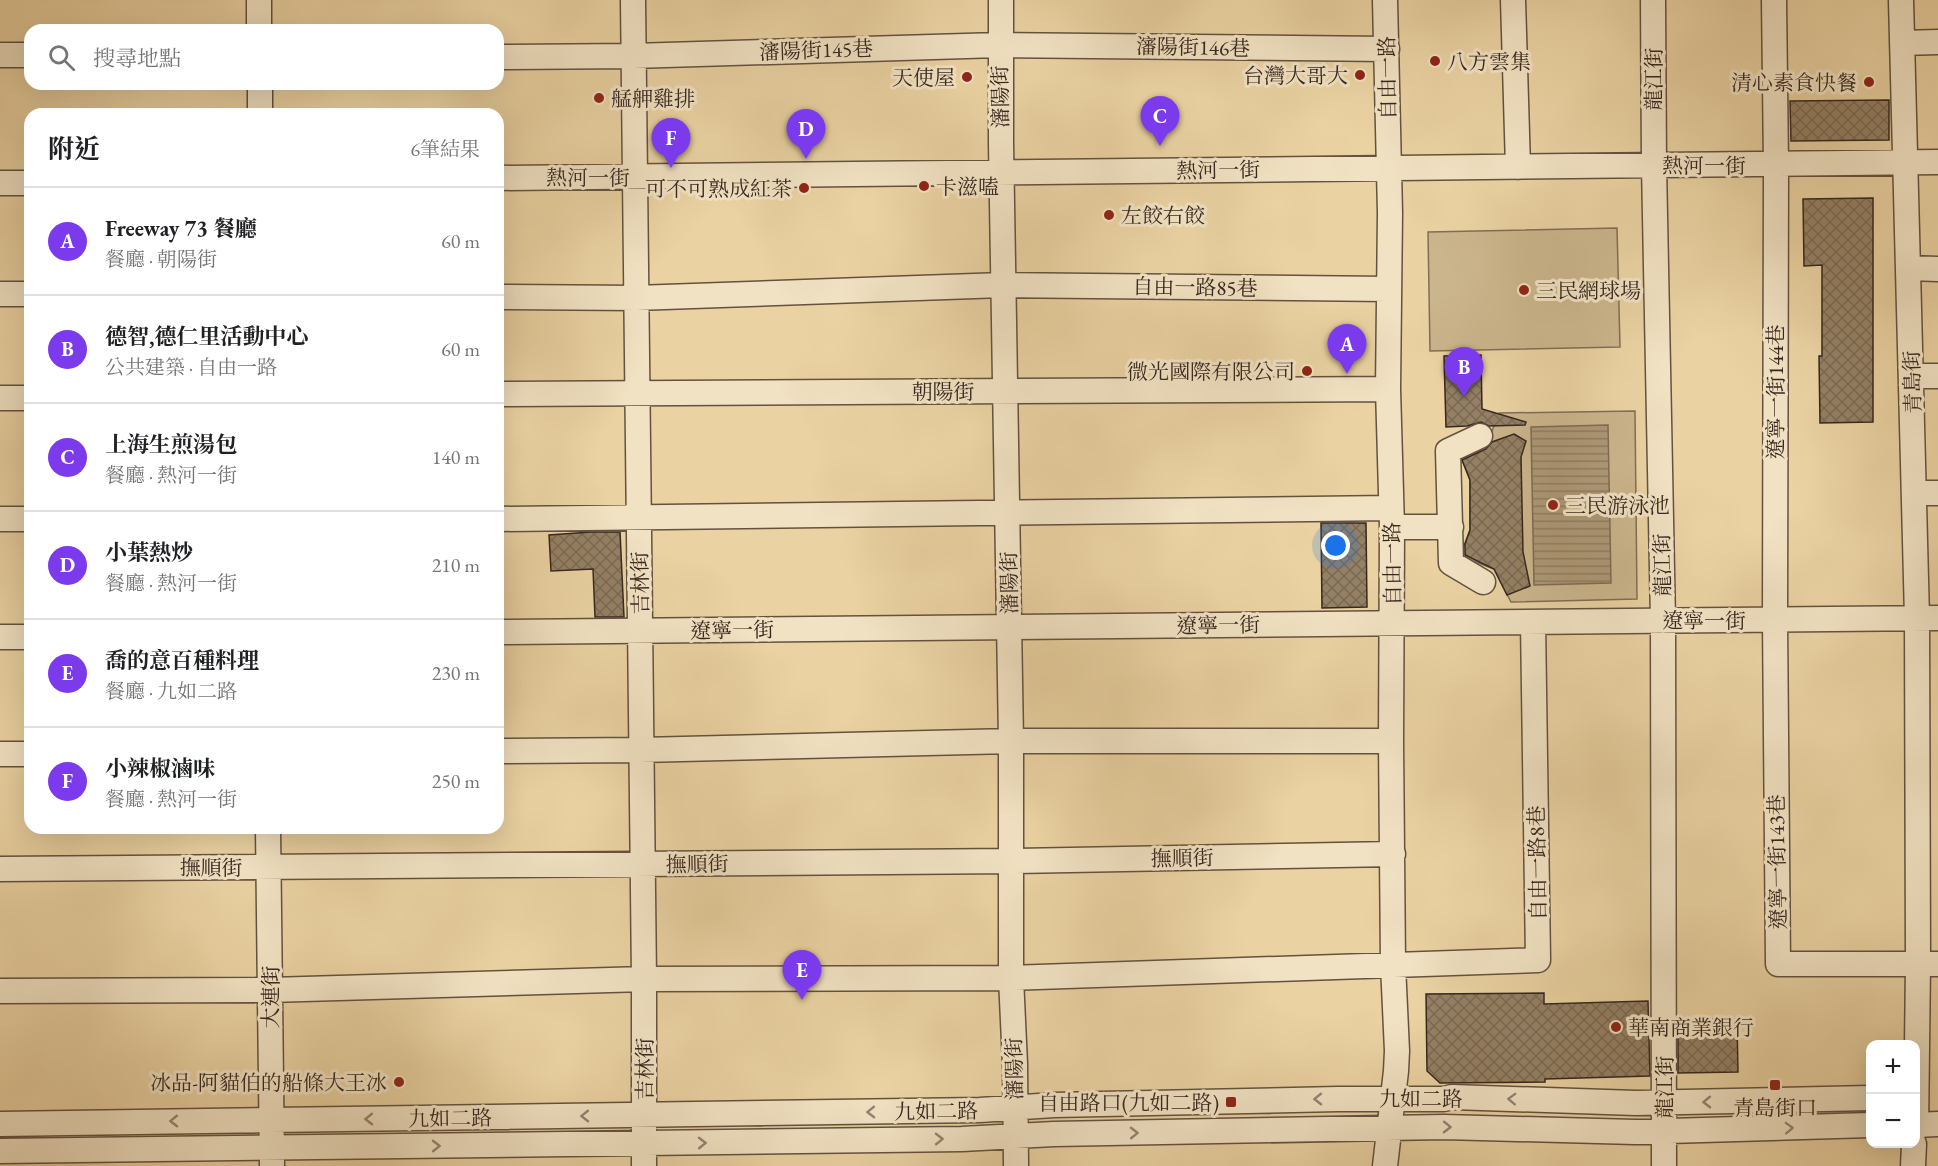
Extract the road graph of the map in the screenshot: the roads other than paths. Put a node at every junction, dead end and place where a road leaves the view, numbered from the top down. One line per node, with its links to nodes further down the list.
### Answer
1 (259, 0): 9 (street)
2 (633, 0): 16 (street, 吉林街)
3 (1001, 0): 12 (street, 瀋陽街)
4 (1385, 0): 13 (street, 自由一路)
5 (1513, 0): 24 (street)
6 (1653, 0): 22 (street, 龍江街)
7 (1774, 0): 23 (street, 遼寧一街144巷)
8 (1901, 0): 11 (street, 青島街)
9 (259, 24)
10 (1938, 42): 11 (street)
11 (1902, 43): 21 (street, 青島街)
12 (999, 45): 13 (street, 瀋陽街146巷); 16 (street, 瀋陽街145巷); 26 (street, 瀋陽街)
13 (1387, 49): 25 (street, 自由一路)
14 (0, 55): 15 (street)
15 (24, 55)
16 (633, 56): 17 (street, 瀋陽街145巷); 27 (street, 吉林街)
17 (504, 57)
18 (260, 90): 19 (street)
19 (260, 108)
20 (1938, 162): 21 (street, 熱河一街)
21 (1906, 163): 23 (street, 熱河一街); 31 (street, 青島街)
22 (1654, 165): 23 (street, 熱河一街); 24 (street, 熱河一街); 59 (street, 龍江街)
23 (1776, 165): 58 (street, 遼寧一街144巷)
24 (1518, 166): 25 (street, 熱河一街)
25 (1389, 169): 26 (street, 熱河一街); 34 (street, 自由一路)
26 (1001, 172): 27 (street, 熱河一街); 33 (street, 瀋陽街)
27 (635, 176): 28 (street, 熱河一街); 38 (street, 吉林街)
28 (504, 178)
29 (0, 183): 30 (street)
30 (24, 183)
31 (1908, 268): 32 (street); 39 (street, 青島街)
32 (1938, 269)
33 (1003, 285): 34 (street, 自由一路85巷); 38 (street, 自由一路85巷); 42 (street, 瀋陽街)
34 (1388, 289): 41 (street, 自由一路)
35 (0, 294): 36 (street)
36 (24, 294)
37 (504, 297): 38 (street, 自由一路85巷)
38 (636, 298): 43 (street, 吉林街)
39 (1911, 376): 40 (street); 48 (street, 青島街)
40 (1938, 376)
41 (1388, 389): 42 (street, 朝陽街); 51 (street, 自由一路)
42 (1005, 390): 43 (street, 朝陽街); 49 (street, 瀋陽街)
43 (637, 393): 44 (street, 朝陽街); 50 (street, 吉林街)
44 (504, 394)
45 (0, 398): 46 (street)
46 (24, 398)
47 (1480, 436): 55 (street)
48 (1927, 493): 57 (street, 青島街)
49 (1007, 513): 50 (street); 51 (street); 62 (street, 瀋陽街)
50 (639, 516): 54 (street); 63 (street, 吉林街)
51 (1392, 518): 55 (street); 60 (street, 自由一路)
52 (0, 519): 53 (street)
53 (24, 519)
54 (504, 519)
55 (1451, 527): 56 (street)
56 (1483, 582)
57 (1927, 618): 58 (street, 遼寧一街); 67 (street, 青島街)
58 (1775, 620): 59 (street, 遼寧一街); 81 (street, 遼寧一街143巷)
59 (1663, 621): 61 (street, 遼寧一街); 92 (street, 龍江街)
60 (1392, 622): 61 (street, 遼寧一街); 62 (street, 遼寧一街); 69 (street, 自由一路)
61 (1533, 622): 82 (street, 自由一路8巷)
62 (1010, 627): 63 (street, 遼寧一街); 68 (street, 瀋陽街)
63 (640, 631): 64 (street, 遼寧一街); 70 (street, 吉林街)
64 (504, 632)
65 (0, 637): 66 (street)
66 (24, 637)
67 (1928, 736): 75 (street, 青島街)
68 (1011, 741): 69 (street); 70 (street); 77 (street, 瀋陽街)
69 (1391, 741): 76 (street, 自由一路)
70 (641, 750): 71 (street); 78 (street, 吉林街)
71 (504, 751)
72 (0, 754): 73 (street)
73 (24, 754)
74 (268, 834): 79 (street, 大連街)
75 (1928, 853): 81 (street, 青島街)
76 (1393, 854): 77 (street, 撫順街); 82 (street, 自由一路)
77 (1012, 861): 78 (street, 撫順街); 83 (street, 瀋陽街)
78 (643, 865): 79 (street, 撫順街); 84 (street, 吉林街)
79 (269, 867): 80 (street, 撫順街); 85 (street, 大連街)
80 (0, 869)
81 (1928, 964): 87 (street, 青島街)
82 (1394, 965): 83 (street); 90 (street, 自由一路)
83 (1011, 978): 84 (street); 93 (street, 瀋陽街)
84 (644, 979): 85 (street); 94 (street, 吉林街)
85 (270, 990): 86 (street); 95 (street, 大連街)
86 (0, 991)
87 (1916, 1094)
88 (1938, 1096): 89 (street)
89 (1920, 1097)
90 (1392, 1098): 92 (street, 九如二路, one-way to 90); 93 (street, 九如二路, one-way to 93); 100 (street, 自由一路)
91 (1866, 1098): 92 (street, 九如二路, one-way to 92)
92 (1664, 1103): 101 (street, 龍江街)
93 (1015, 1108): 94 (street, 九如二路, one-way to 94); 102 (street, 瀋陽街)
94 (644, 1116): 95 (street, 九如二路, one-way to 95); 105 (street, 吉林街)
95 (271, 1120): 96 (street, 九如二路, one-way to 96); 106 (street, 大連街)
96 (0, 1124)
97 (1938, 1124): 99 (street)
98 (1866, 1125): 101 (street, 九如二路, one-way to 98)
99 (1920, 1126)
100 (1389, 1128): 101 (street, 九如二路, one-way to 101); 102 (street, 九如二路, one-way to 100); 108 (street, 自由一路)
101 (1664, 1131): 109 (street, 龍江街)
102 (1016, 1136): 105 (street, 九如二路, one-way to 102); 107 (street, 瀋陽街)
103 (1914, 1148): 110 (street)
104 (0, 1151): 106 (street, 九如二路)
105 (644, 1155): 106 (street, 九如二路, one-way to 105)
106 (271, 1157)
107 (1016, 1166)
108 (1384, 1166)
109 (1664, 1166)
110 (1913, 1166)

